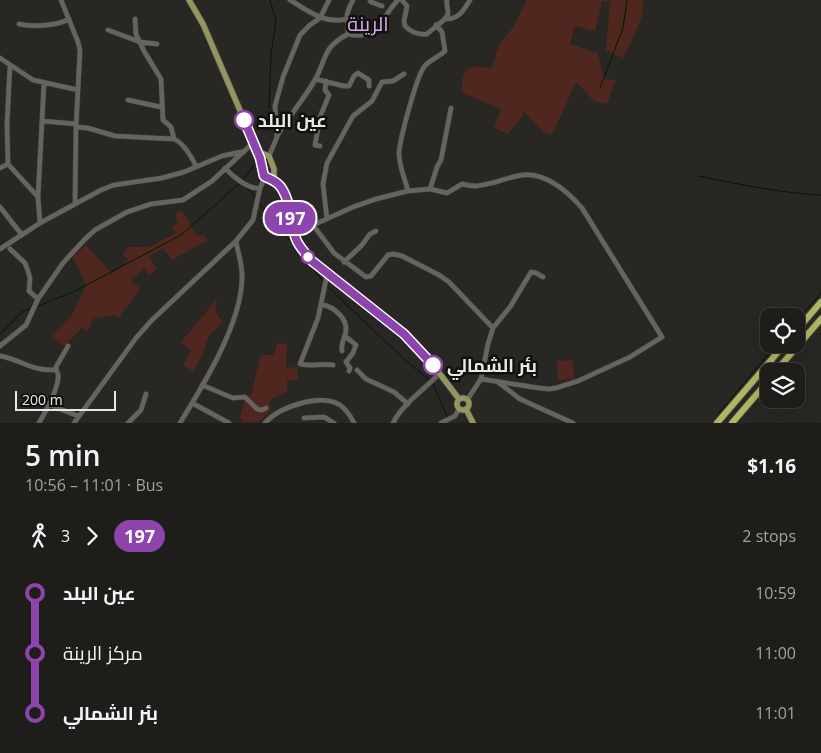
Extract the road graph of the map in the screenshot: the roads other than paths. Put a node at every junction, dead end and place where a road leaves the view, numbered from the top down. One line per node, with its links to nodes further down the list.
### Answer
1 (61, 0): 13 (street)
2 (188, 0): 39 (main road)
3 (290, 0): 11 (street)
4 (329, 0): 11 (street)
5 (353, 0): 15 (street)
6 (370, 0): 10 (street)
7 (400, 0): 17 (street); 19 (street)
8 (447, 0): 12 (street)
9 (470, 0): 12 (street)
10 (382, 6)
11 (320, 18): 15 (street); 37 (street)
12 (446, 18): 17 (street)
13 (69, 19): 16 (street); 29 (street)
14 (135, 19): 20 (street)
15 (346, 19): 19 (street)
16 (19, 24)
17 (436, 25): 50 (street)
18 (108, 30): 20 (street)
19 (348, 34): 25 (street)
20 (140, 42): 21 (street); 31 (street)
21 (158, 44)
22 (0, 58): 23 (street)
23 (10, 65): 27 (street); 35 (street)
24 (404, 74): 54 (street)
25 (315, 79): 26 (street); 37 (street)
26 (326, 81): 28 (street); 40 (street)
27 (44, 83): 29 (street); 33 (street)
28 (369, 86)
29 (78, 90): 36 (street)
30 (128, 100): 31 (street)
31 (161, 107): 38 (street)
32 (451, 108): 49 (street)
33 (42, 121): 36 (street); 51 (street)
34 (0, 125): 35 (street)
35 (7, 125): 43 (street)
36 (76, 125): 38 (street); 52 (street)
37 (277, 137): 42 (street)
38 (174, 139): 44 (street)
39 (254, 144): 41 (street); 42 (main road)
40 (320, 146)
41 (242, 152): 44 (street); 46 (street)
42 (264, 156): 47 (main road); 47 (main road)
43 (8, 164): 45 (street); 51 (street)
44 (196, 166): 52 (street)
45 (0, 168)
46 (225, 168): 48 (street); 66 (street)
47 (270, 177): 48 (street); 57 (main road)
48 (260, 188): 60 (street)
49 (430, 189): 50 (street); 85 (street)
50 (408, 191): 54 (street)
51 (38, 197): 55 (street)
52 (75, 203): 55 (street)
53 (0, 207): 59 (street)
54 (327, 219): 56 (street)
55 (40, 223): 59 (street)
56 (313, 225): 57 (street); 63 (street)
57 (292, 227): 64 (main road)
58 (376, 231): 63 (street)
59 (22, 234): 61 (street)
60 (236, 241): 86 (street); 96 (street)
61 (0, 249)
62 (10, 249): 66 (street)
63 (344, 262): 71 (street)
64 (329, 275): 68 (street); 89 (main road)
65 (543, 277): 71 (street)
66 (38, 299): 73 (street)
67 (821, 302): 70 (highway)
68 (321, 304): 72 (street); 79 (street)
69 (821, 318): 78 (highway)
70 (805, 321)
71 (494, 328): 84 (street)
72 (345, 336): 75 (street); 82 (street)
73 (0, 346)
74 (68, 346): 80 (street)
75 (342, 350)
76 (777, 353): 110 (highway)
77 (0, 356): 80 (street)
78 (783, 363)
79 (333, 365)
80 (55, 370): 93 (street)
81 (357, 370): 92 (street)
82 (348, 371)
83 (436, 377): 92 (street)
84 (481, 379): 85 (street); 90 (street)
85 (498, 382): 109 (street)
86 (202, 385): 91 (street); 94 (street)
87 (760, 390): 111 (highway)
88 (146, 394): 100 (street)
89 (459, 399): 90 (main road); 95 (main road)
90 (467, 400): 95 (main road)
91 (192, 402): 101 (street); 102 (street)
92 (408, 404): 106 (street)
93 (50, 405): 96 (street); 98 (street)
94 (266, 408)
95 (463, 409): 107 (street); 108 (main road)
96 (78, 416): 99 (street)
97 (304, 418): 104 (street)
98 (39, 423)
99 (75, 423)
100 (128, 423)
101 (180, 423)
102 (229, 423)
103 (265, 423): 105 (street)
104 (334, 423)
105 (354, 423)
106 (393, 423)
107 (441, 423)
108 (473, 423)
109 (573, 423)
110 (718, 423)
111 (732, 423)

